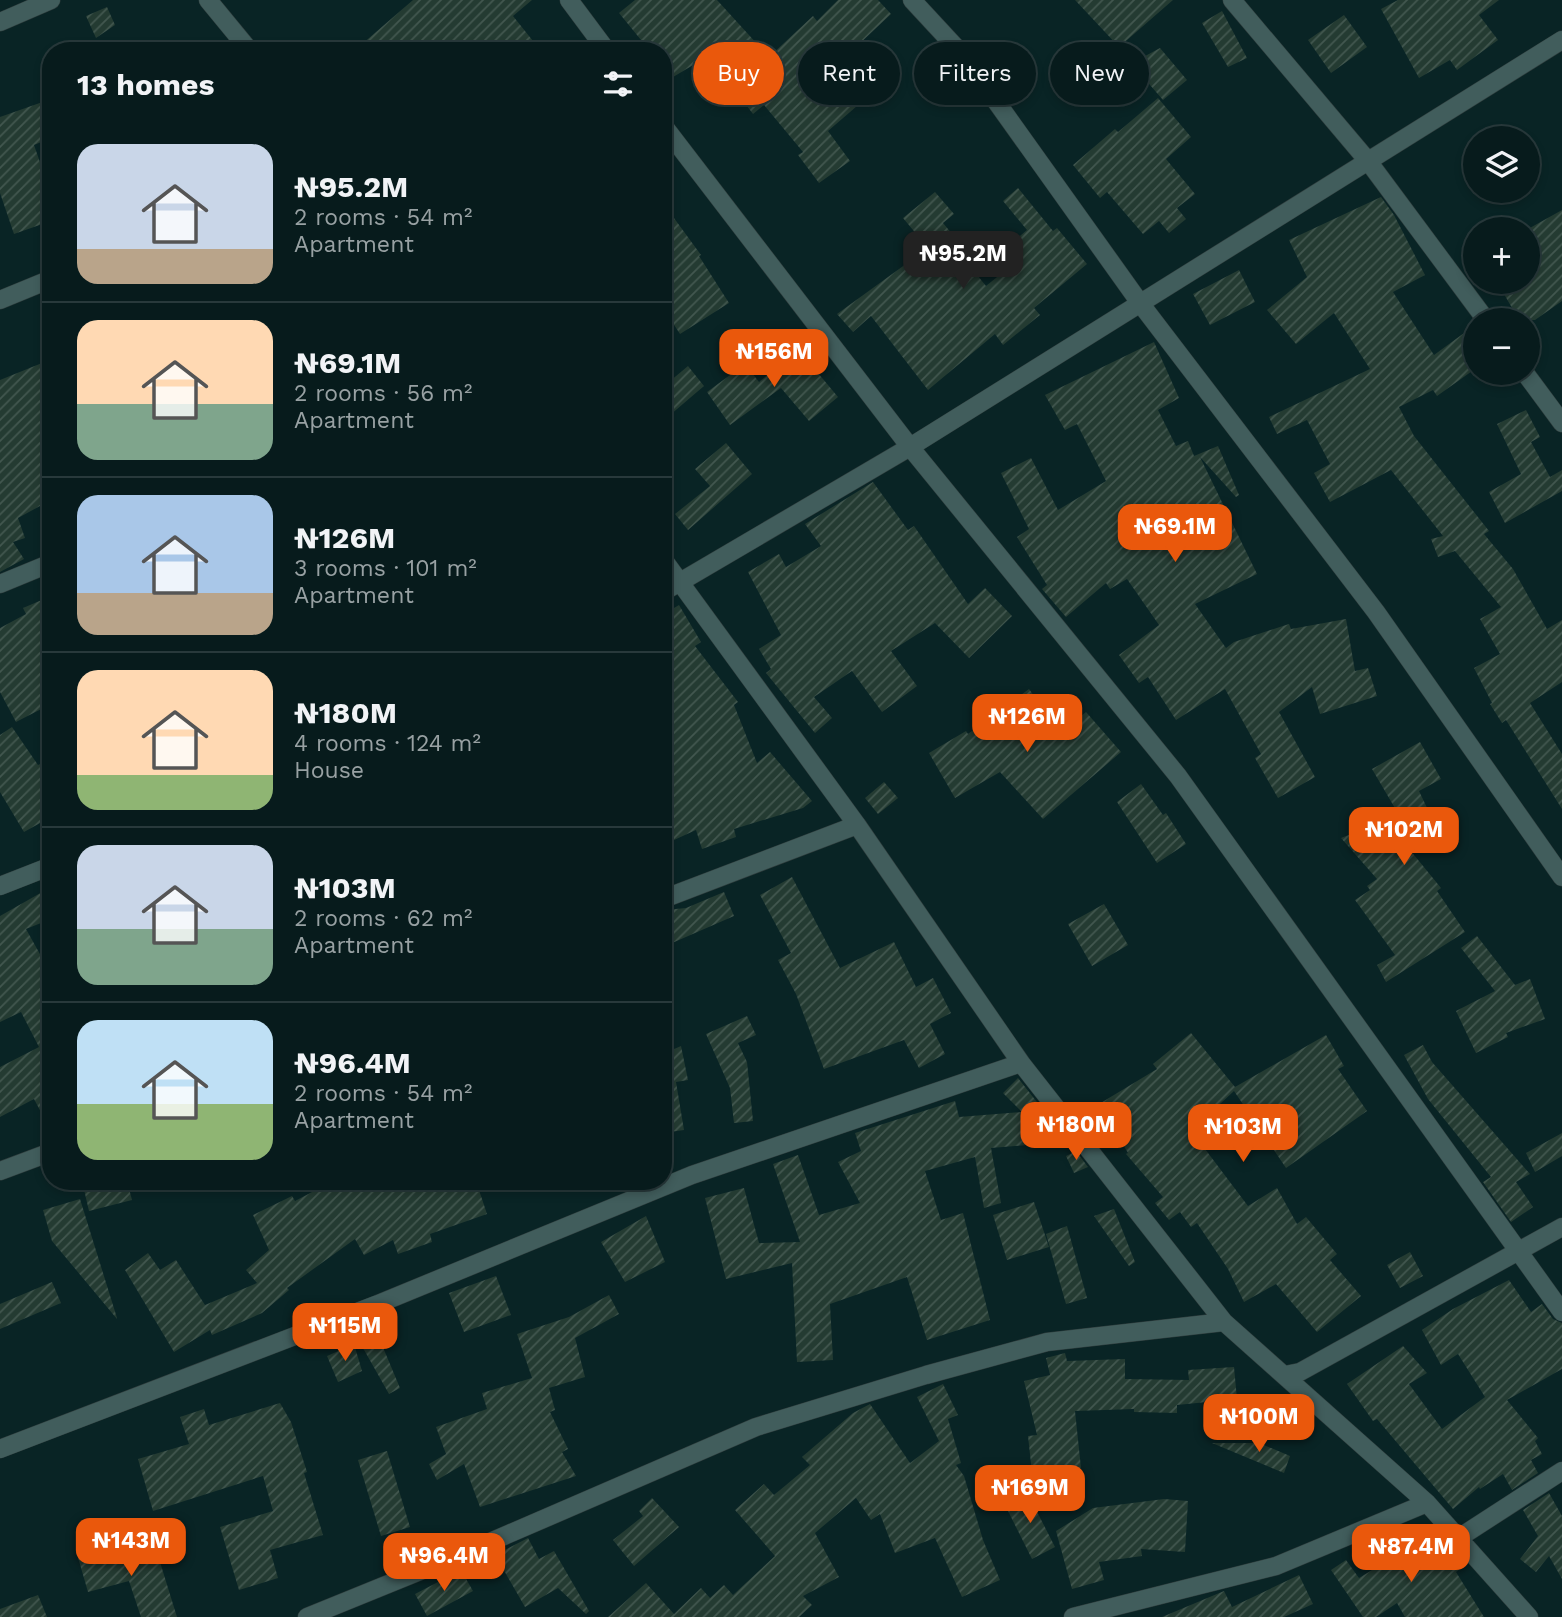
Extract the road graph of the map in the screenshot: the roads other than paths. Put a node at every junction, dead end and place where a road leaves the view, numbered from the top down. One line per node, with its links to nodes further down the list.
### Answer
1 (51, 0): 6 (street)
2 (208, 0): 8 (street)
3 (569, 0): 9 (street)
4 (912, 0): 14 (street)
5 (1232, 0): 11 (street)
6 (0, 22)
7 (1562, 40): 11 (street)
8 (243, 42)
9 (600, 42)
10 (672, 137): 18 (street)
11 (1368, 161): 14 (street); 15 (street)
12 (42, 283): 13 (street)
13 (0, 300)
14 (1140, 303): 18 (street); 26 (street)
15 (1477, 308)
16 (1534, 385): 17 (street)
17 (1562, 423)
18 (910, 447): 21 (street); 35 (street)
19 (42, 567): 22 (street)
20 (672, 571): 21 (street)
21 (681, 583): 23 (street); 24 (street)
22 (0, 584)
23 (672, 588)
24 (857, 825): 28 (street); 29 (street)
25 (42, 870): 27 (street)
26 (1562, 877)
27 (0, 886)
28 (672, 896)
29 (1021, 1063): 32 (street); 37 (street)
30 (42, 1155): 31 (street)
31 (0, 1171)
32 (672, 1183)
33 (655, 1190): 39 (street)
34 (1562, 1227): 35 (street)
35 (1518, 1251): 36 (street); 38 (street)
36 (1562, 1312)
37 (1224, 1322): 38 (street); 43 (street)
38 (1285, 1375): 41 (street)
39 (0, 1449)
40 (1562, 1471): 42 (street)
41 (1426, 1503): 42 (street); 44 (street)
42 (1457, 1539): 45 (street)
43 (307, 1617)
44 (1073, 1617)
45 (1529, 1617)

